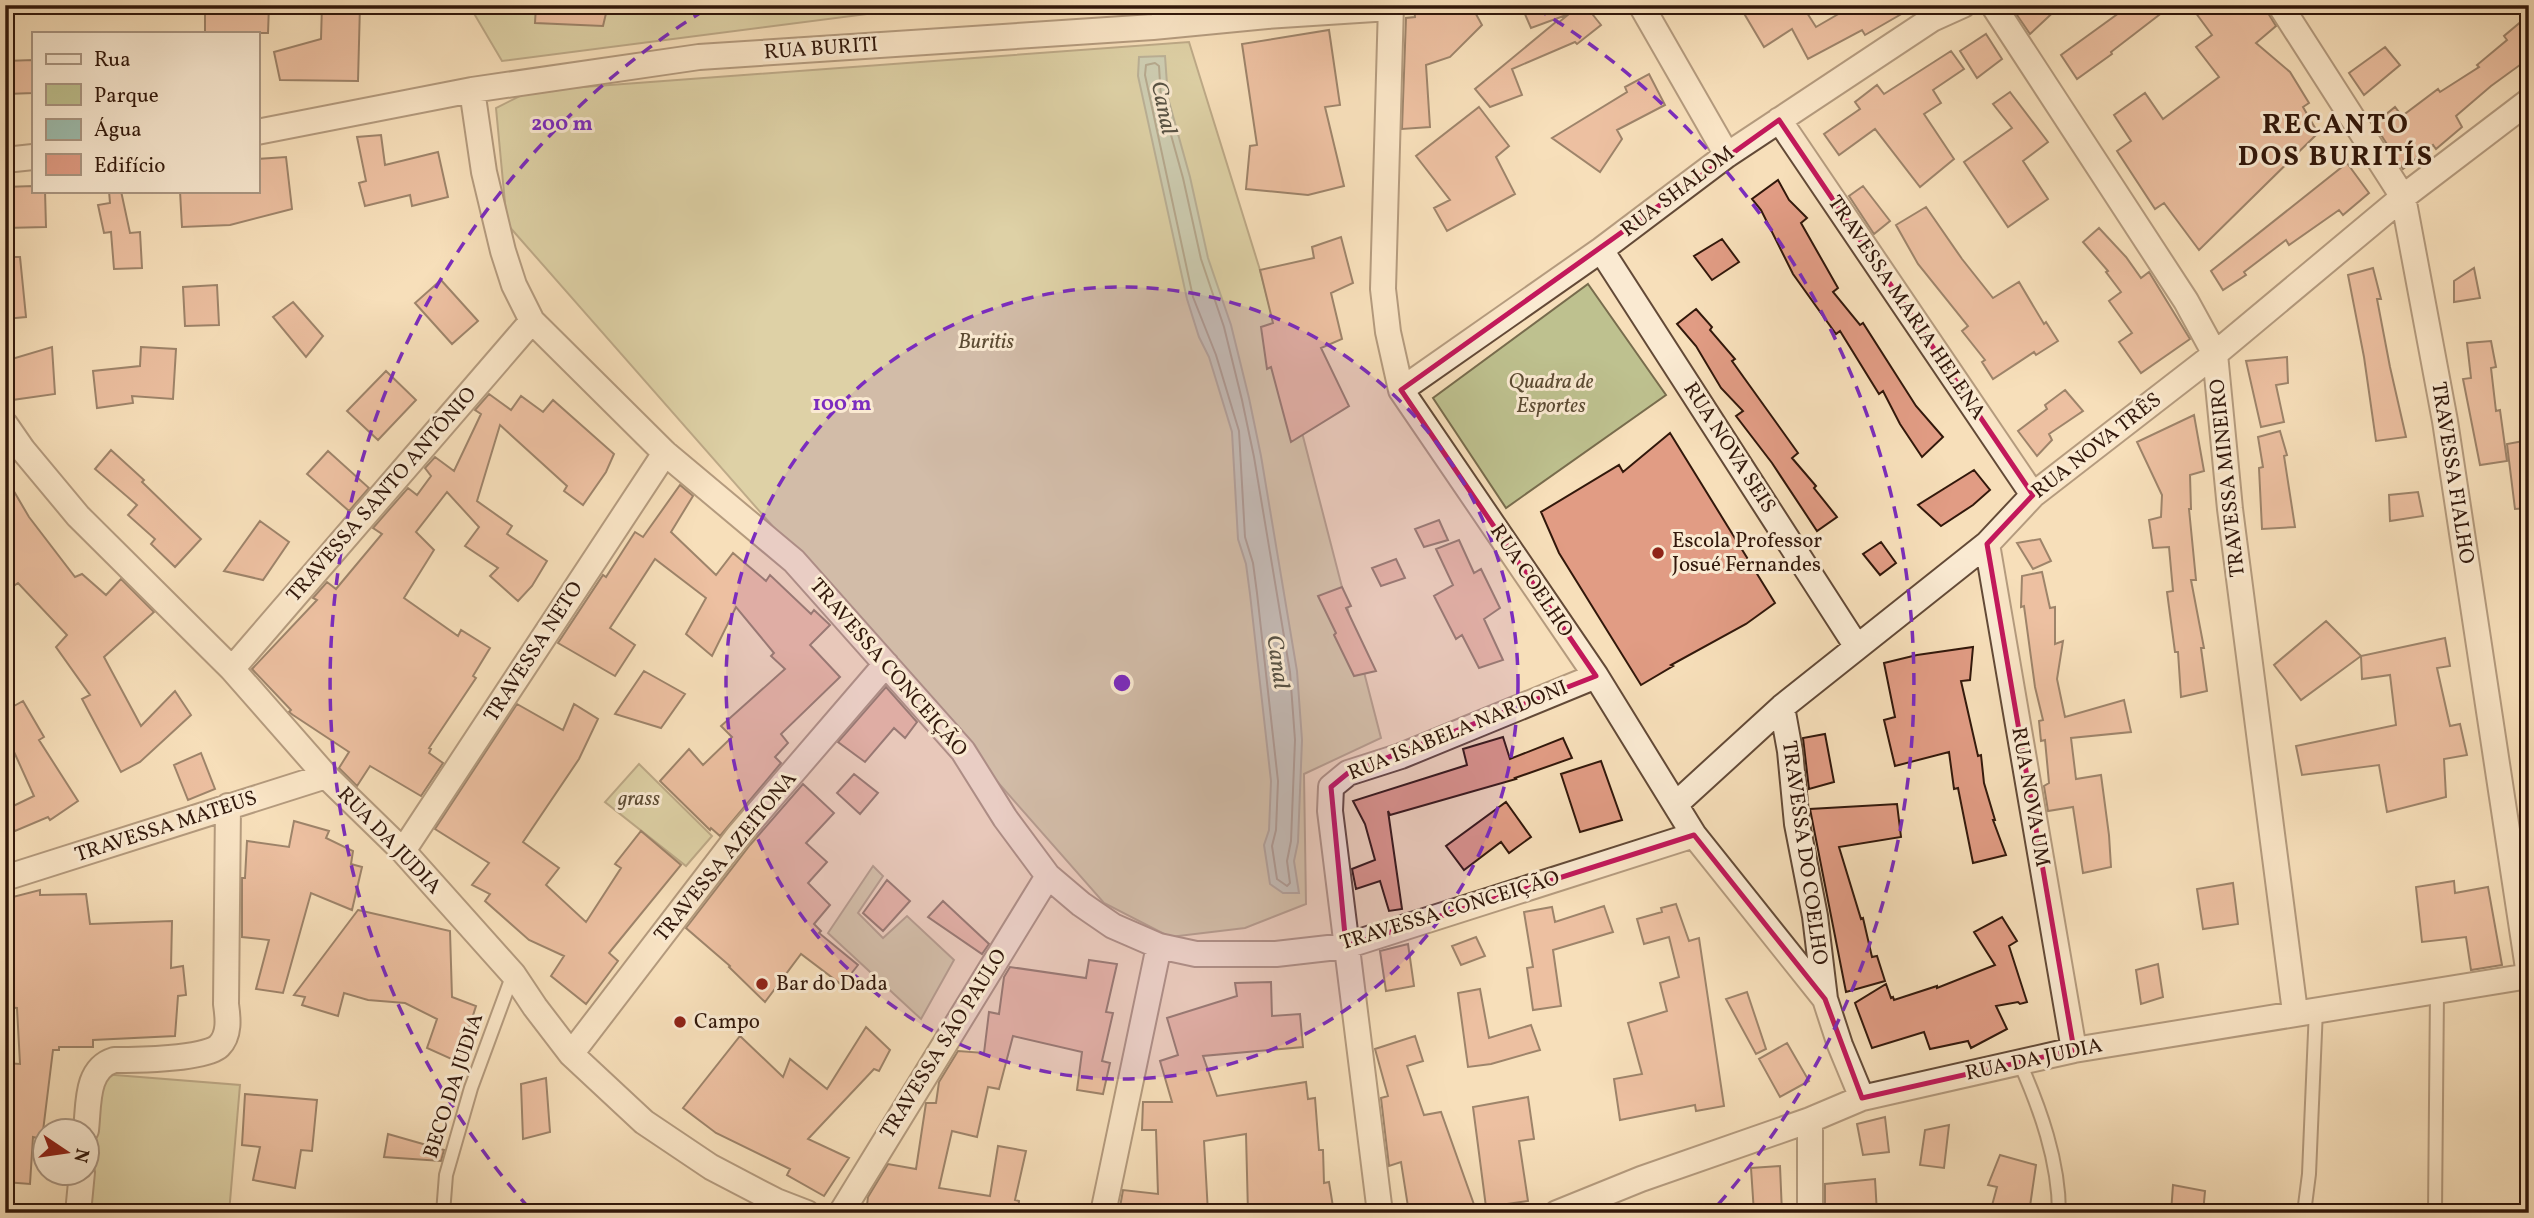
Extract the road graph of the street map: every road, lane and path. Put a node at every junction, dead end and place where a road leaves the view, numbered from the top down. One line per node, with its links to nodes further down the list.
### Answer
1 (1641, 5): 12 (street)
2 (1963, 5): 7 (street, RUA SHALOM)
3 (1993, 5): 18 (street, TRAVESSA MINEIRO)
4 (2280, 5): 15 (street, TRAVESSA FIALHO)
5 (1391, 7): 6 (street, RUA BURITI); 19 (street, RUA COELHO)
6 (1267, 11): 8 (street, RUA BURITI)
7 (1928, 12): 10 (street, RUA SHALOM)
8 (472, 90): 11 (street, RUA BURITI); 17 (street, TRAVESSA CONCEIÇÃO)
9 (2529, 101): 15 (street, RUA NOVA TRÊS)
10 (1779, 120): 12 (street, RUA SHALOM); 22 (street, TRAVESSA MARIA HELENA)
11 (259, 132)
12 (1727, 155): 16 (street, RUA SHALOM)
13 (32, 157): 14 (street)
14 (5, 160)
15 (2403, 197): 18 (street, RUA NOVA TRÊS); 39 (street, TRAVESSA FIALHO)
16 (1601, 250): 19 (street, RUA SHALOM); 24 (street, RUA NOVA SEIS)
17 (532, 321): 21 (street, TRAVESSA CONCEIÇÃO); 26 (street, TRAVESSA SANTO ANTÔNIO)
18 (2215, 354): 22 (street, RUA NOVA TRÊS); 42 (street, TRAVESSA MINEIRO)
19 (1401, 390): 27 (street, RUA COELHO)
20 (5, 424): 26 (street, RUA DA JUDIA)
21 (665, 453): 25 (street, TRAVESSA CONCEIÇÃO); 33 (street, TRAVESSA NETO)
22 (2033, 495): 23 (street, RUA NOVA TRÊS)
23 (1987, 544): 24 (street, RUA NOVA TRÊS); 43 (street, RUA NOVA UM)
24 (1857, 647): 28 (street, RUA NOVA TRÊS)
25 (886, 664): 34 (street, TRAVESSA CONCEIÇÃO); 44 (street, TRAVESSA AZEITONA)
26 (232, 669): 29 (street, RUA DA JUDIA)
27 (1596, 676): 30 (street, RUA COELHO); 37 (street, RUA ISABELA NARDONI)
28 (1782, 707): 30 (street, RUA NOVA TRÊS); 41 (street, TRAVESSA DO COELHO)
29 (326, 776): 31 (street, TRAVESSA MATEUS); 33 (street, RUA DA JUDIA)
30 (1676, 804): 32 (street, RUA COELHO)
31 (228, 806): 35 (street, TRAVESSA MATEUS); 47 (street)
32 (1694, 835): 37 (street, TRAVESSA CONCEIÇÃO); 41 (street, RUA COELHO)
33 (403, 851): 38 (street, RUA DA JUDIA)
34 (1048, 876): 36 (street, TRAVESSA CONCEIÇÃO); 53 (street, TRAVESSA SÃO PAULO)
35 (5, 878)
36 (1159, 946): 37 (street, TRAVESSA CONCEIÇÃO); 54 (street)
37 (1346, 946): 55 (street, RUA ISABELA NARDONI)
38 (513, 974): 44 (street, RUA DA JUDIA); 51 (lane, BECO DA JUDIA)
39 (2529, 976): 40 (street, RUA DA JUDIA)
40 (2437, 992): 42 (street, RUA DA JUDIA); 60 (lane)
41 (1825, 999): 46 (street, RUA COELHO)
42 (2305, 1011): 43 (street, RUA DA JUDIA); 59 (lane)
43 (2074, 1050): 45 (street, RUA DA JUDIA)
44 (572, 1054): 52 (street, RUA DA JUDIA)
45 (2019, 1061): 46 (street, RUA DA JUDIA); 58 (lane)
46 (1862, 1098): 48 (street, RUA DA JUDIA)
47 (88, 1116)
48 (1810, 1120): 56 (street, RUA DA JUDIA); 57 (street)
49 (81, 1186): 50 (street)
50 (78, 1213)
51 (443, 1213)
52 (807, 1213)
53 (841, 1213)
54 (1103, 1213)
55 (1380, 1213)
56 (1557, 1213)
57 (1810, 1213)
58 (2059, 1213)
59 (2304, 1213)
60 (2435, 1213)

